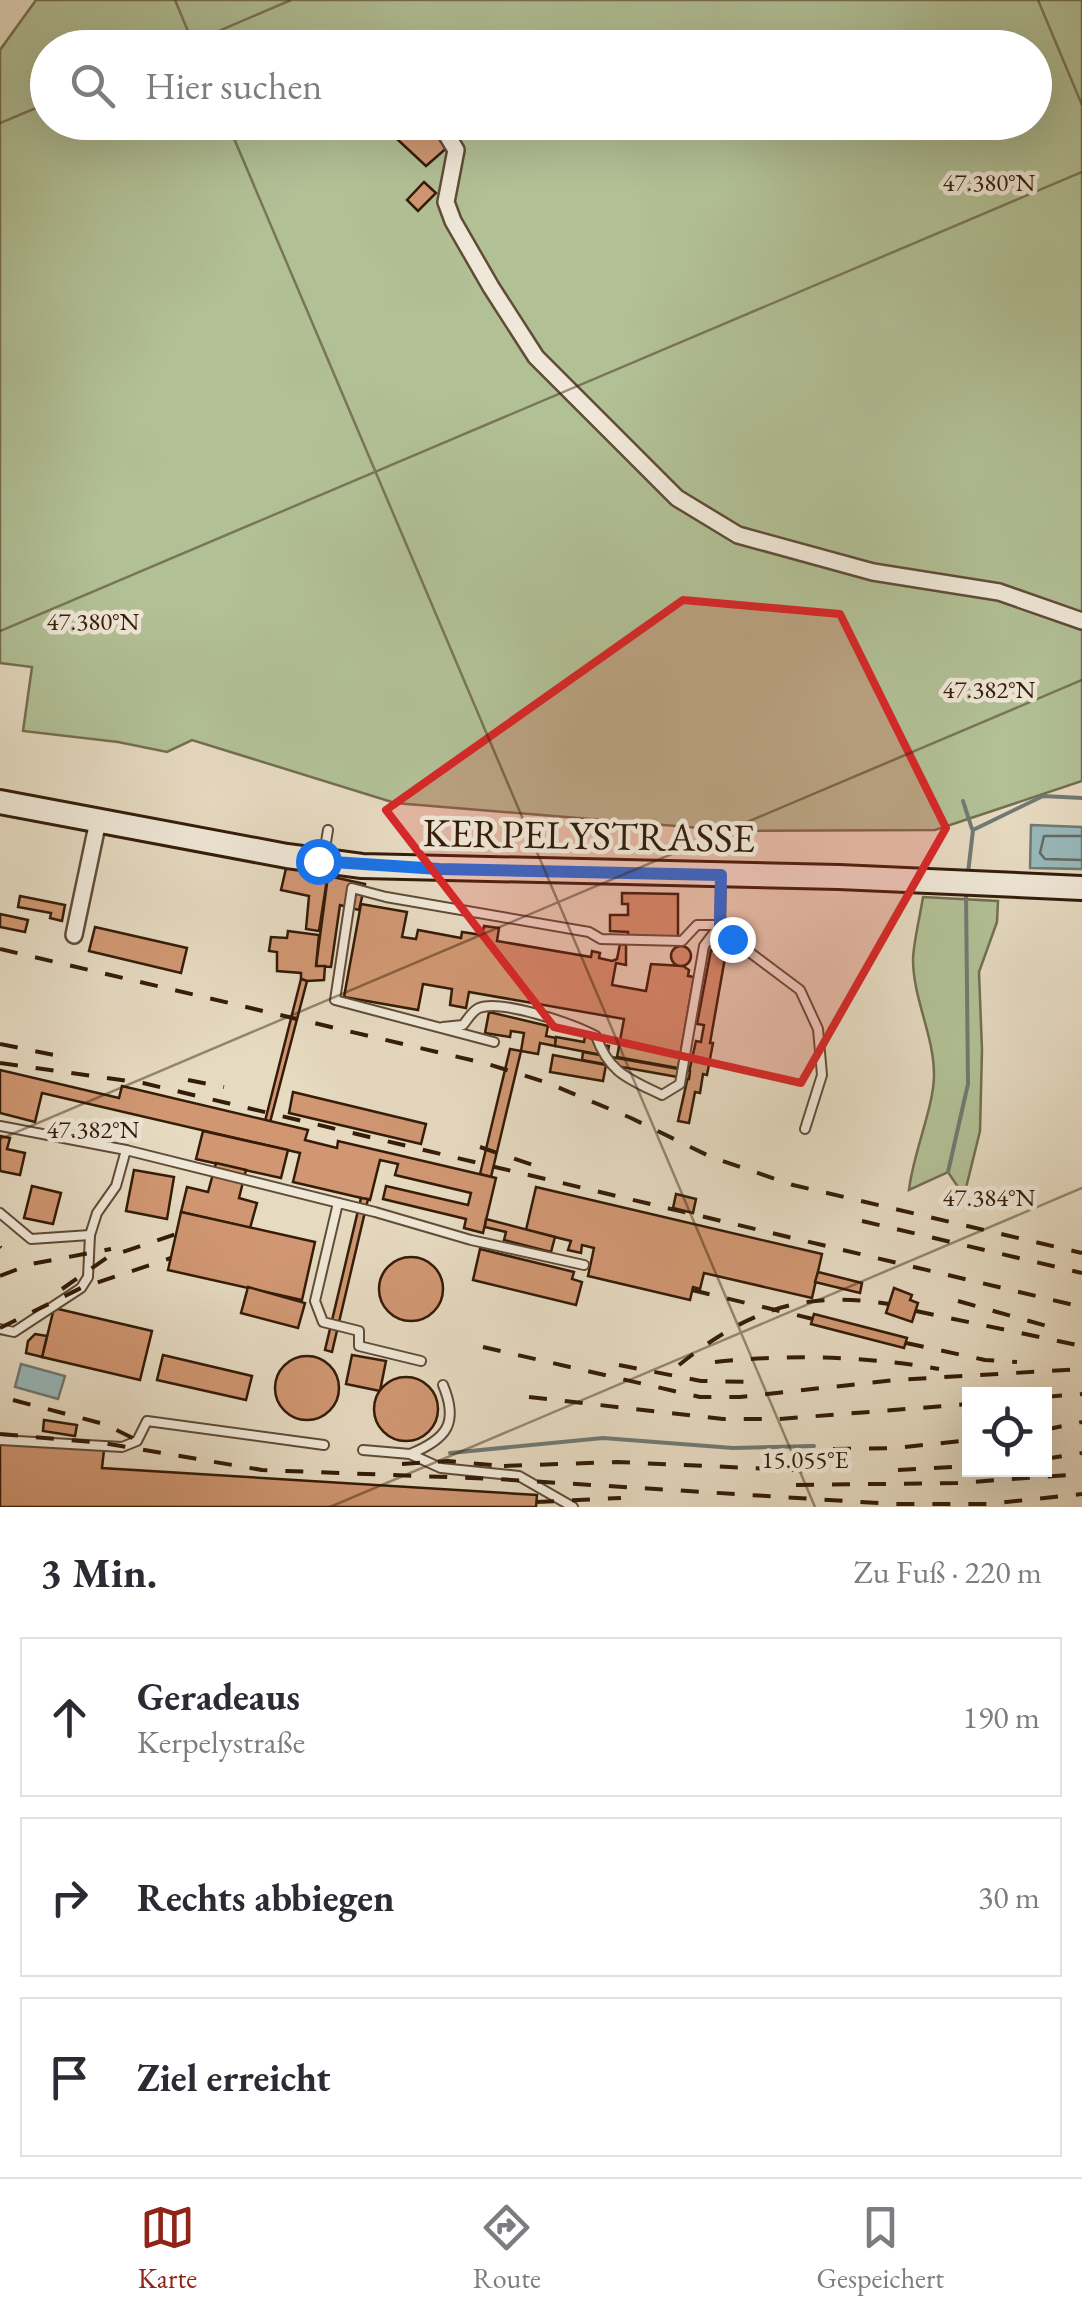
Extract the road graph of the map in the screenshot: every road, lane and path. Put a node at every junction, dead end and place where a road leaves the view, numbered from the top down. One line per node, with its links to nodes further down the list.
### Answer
1 (450, 140): 2 (street)
2 (1082, 620)
3 (0, 802): 4 (main road, KERPELYSTRASSE)
4 (98, 821): 6 (main road, KERPELYSTRASSE); 10 (street)
5 (328, 830): 6 (lane)
6 (323, 862): 7 (main road, KERPELYSTRASSE)
7 (721, 875): 8 (main road, KERPELYSTRASSE); 9 (lane)
8 (1082, 888)
9 (720, 925): 11 (lane); 11 (lane); 14 (lane)
10 (74, 935)
11 (443, 1027): 12 (lane)
12 (494, 1042)
13 (0, 1126): 15 (lane)
14 (804, 1129)
15 (126, 1150): 16 (lane); 18 (lane)
16 (338, 1204): 19 (lane); 21 (lane)
17 (0, 1213): 18 (lane)
18 (90, 1235): 20 (lane)
19 (584, 1265)
20 (0, 1329)
21 (421, 1361)
22 (443, 1385): 26 (lane)
23 (0, 1440): 24 (lane)
24 (324, 1445)
25 (364, 1450): 26 (lane)
26 (410, 1454): 27 (lane)
27 (572, 1507)

